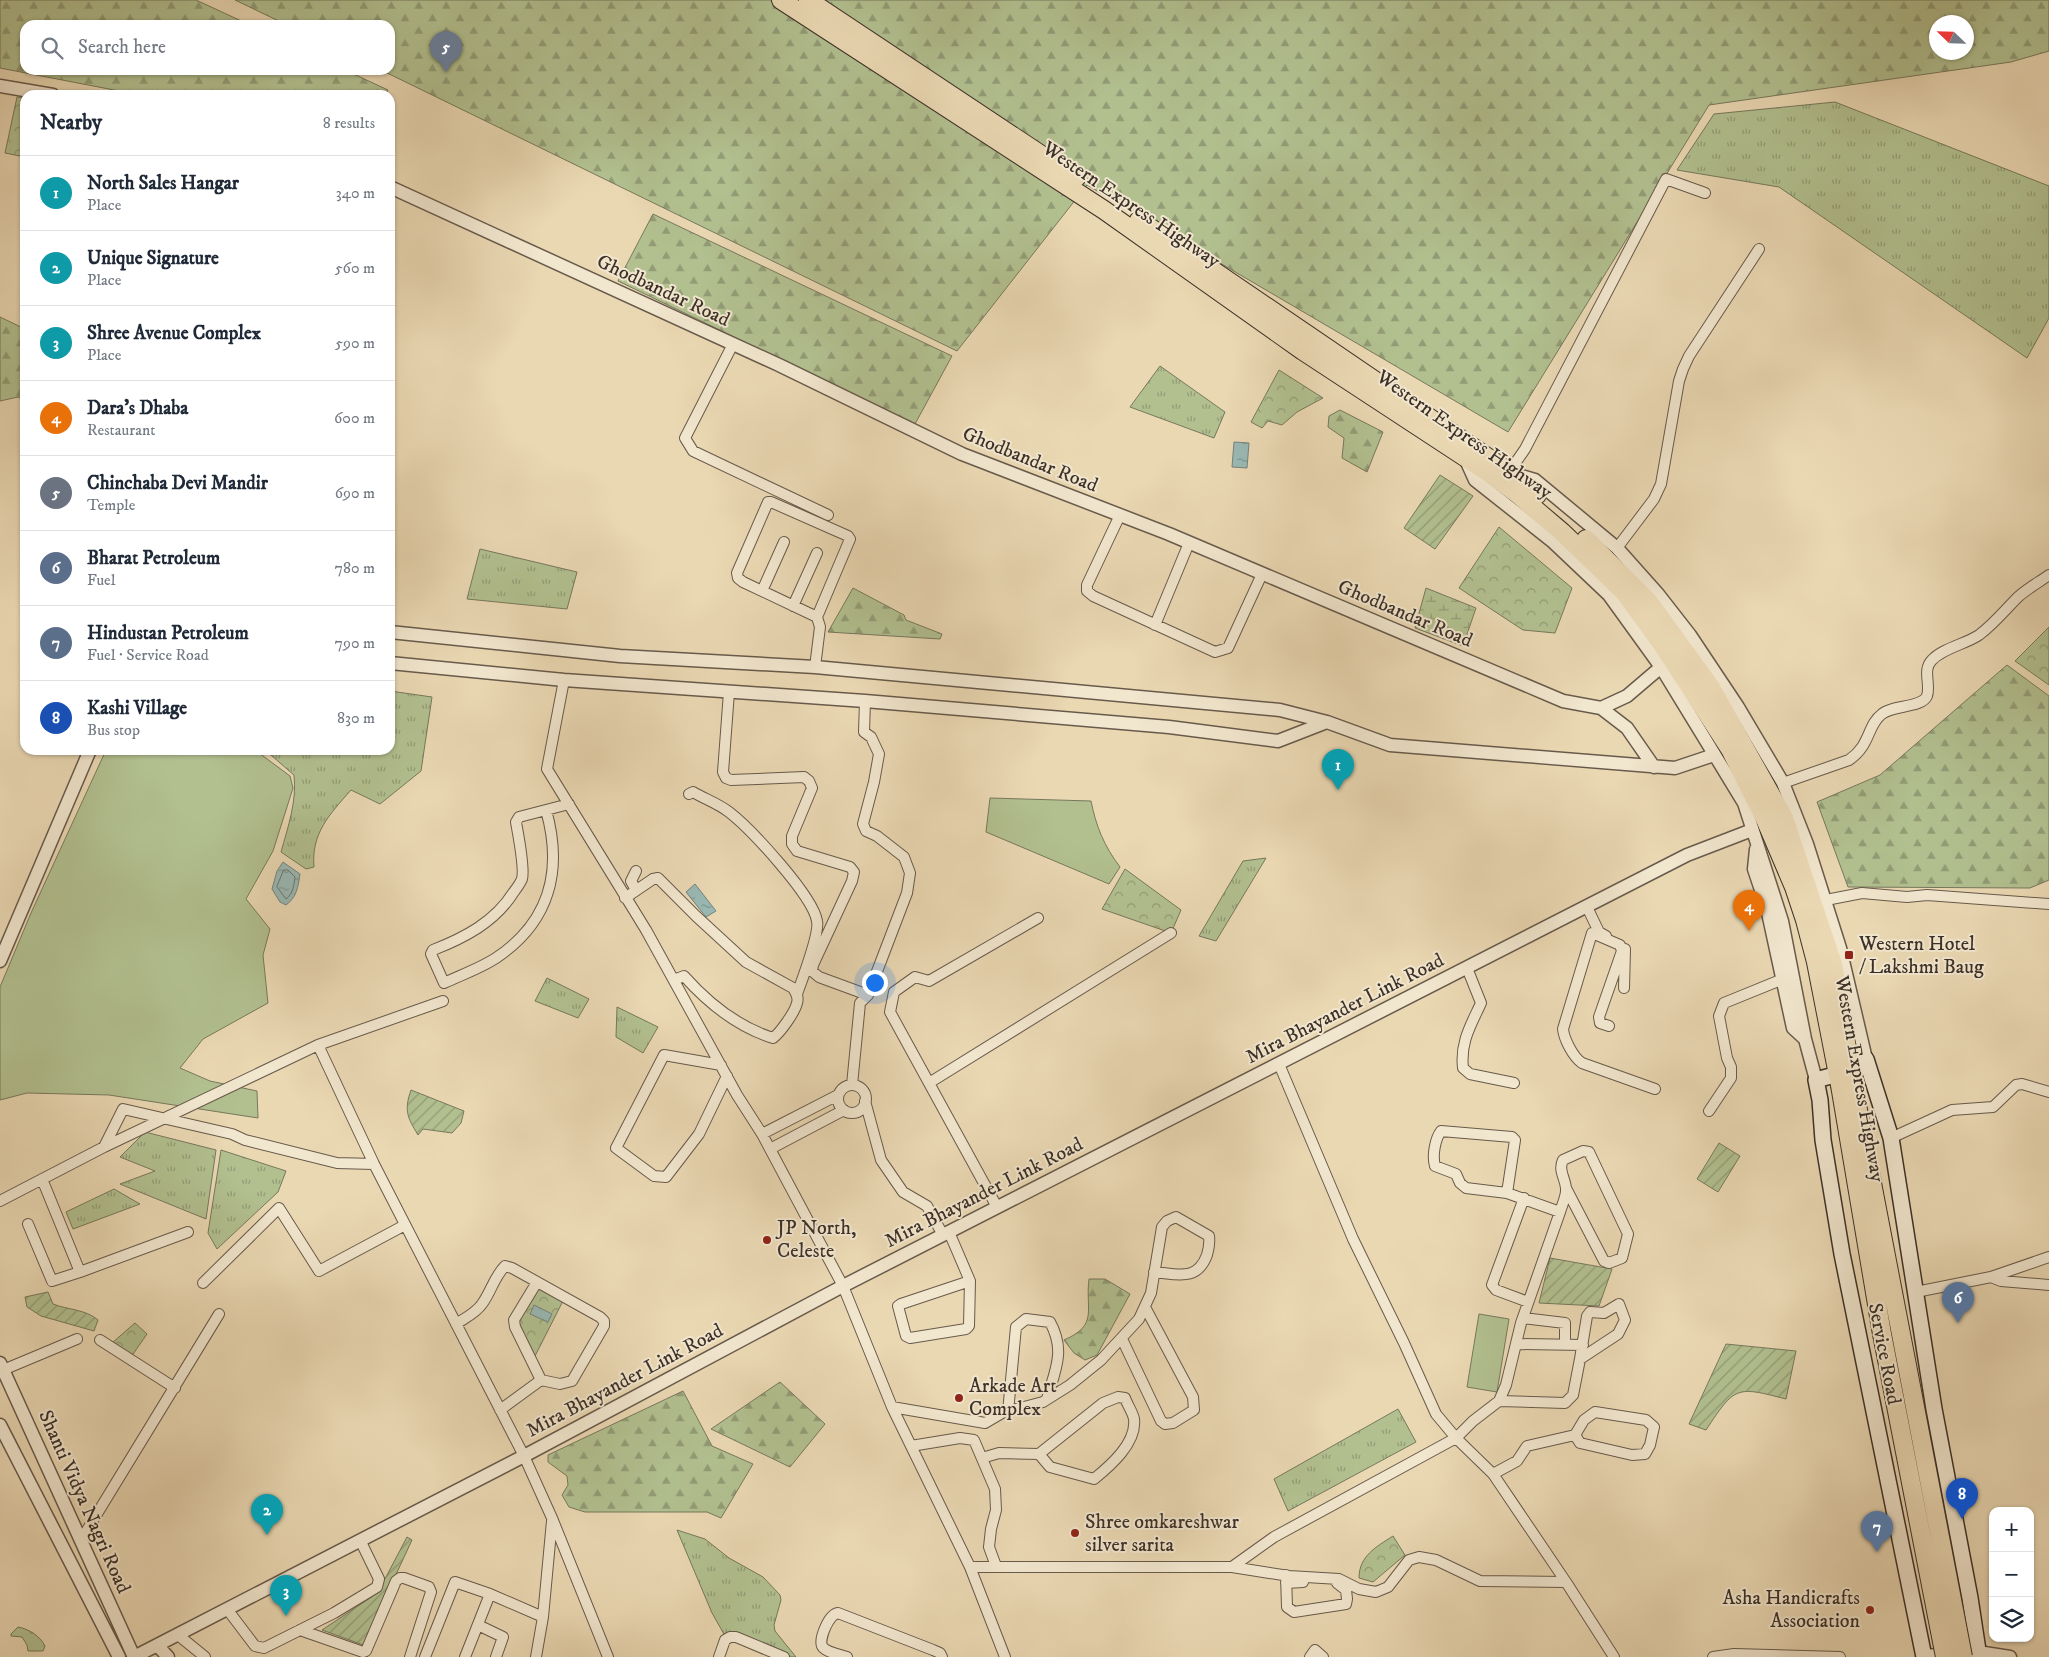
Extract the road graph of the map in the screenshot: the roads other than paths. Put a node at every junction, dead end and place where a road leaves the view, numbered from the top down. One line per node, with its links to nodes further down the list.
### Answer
1 (781, 0): 9 (highway, Western Express Highway)
2 (808, 0): 9 (highway, Western Express Highway)
3 (0, 86): 4 (street)
4 (24, 90)
5 (395, 189): 8 (street, Ghodbandar Road)
6 (1705, 193): 11 (street)
7 (1759, 249): 16 (street)
8 (733, 344): 12 (street); 13 (street, Ghodbandar Road)
9 (1435, 430): 10 (highway, Western Express Highway); 11 (highway, Western Express Highway)
10 (1465, 458): 27 (street); 62 (highway, Western Express Highway)
11 (1508, 472): 16 (street); 62 (highway, Western Express Highway)
12 (828, 515)
13 (1120, 515): 15 (street, Ghodbandar Road); 23 (street)
14 (784, 542): 20 (street)
15 (1189, 543): 18 (street, Ghodbandar Road); 23 (street)
16 (1617, 548): 36 (street)
17 (817, 553): 21 (street)
18 (1262, 574): 23 (street); 31 (street, Ghodbandar Road)
19 (2049, 574): 36 (street)
20 (762, 591): 21 (street); 22 (street)
21 (792, 606): 22 (street)
22 (818, 617): 26 (street)
23 (1155, 625)
24 (395, 633): 26 (street)
25 (395, 663): 28 (street)
26 (815, 667): 32 (street)
27 (1661, 667): 31 (street); 34 (street)
28 (564, 680): 29 (street); 38 (street)
29 (729, 692): 30 (street); 56 (street)
30 (865, 700): 32 (street); 56 (street)
31 (1601, 708): 35 (street)
32 (1327, 722): 35 (street)
33 (88, 755): 50 (street)
34 (1714, 755): 35 (street); 40 (street)
35 (1654, 767)
36 (1783, 783): 44 (street)
37 (689, 794): 55 (street)
38 (569, 804): 39 (street); 43 (street)
39 (546, 810): 39 (street)
40 (1752, 830): 46 (street, Mira Bhayander Link Road); 52 (street)
41 (636, 871): 42 (street)
42 (636, 890): 43 (street); 55 (street)
43 (625, 898): 53 (street)
44 (1826, 900): 45 (street); 62 (street)
45 (2049, 904)
46 (1584, 908): 49 (street); 51 (street, Mira Bhayander Link Road); 54 (street)
47 (1038, 918): 65 (street)
48 (1171, 933): 65 (street)
49 (1592, 933): 58 (street); 68 (street)
50 (0, 961)
51 (1467, 968): 60 (street, Mira Bhayander Link Road); 66 (street)
52 (1788, 977): 64 (street); 73 (street)
53 (674, 980): 55 (street); 61 (street)
54 (1624, 988)
55 (797, 994)
56 (868, 995): 67 (street)
57 (443, 1001): 59 (street)
58 (1609, 1026)
59 (318, 1045): 74 (street); 79 (street)
60 (1279, 1064): 85 (street, Mira Bhayander Link Road); 123 (street)
61 (721, 1065): 63 (street); 63 (street)
62 (1849, 1073): 64 (main road); 76 (main road); 145 (highway, Western Express Highway, bridge); 167 (highway, Western Express Highway, bridge)
63 (727, 1076): 75 (street)
64 (1816, 1080): 166 (main road, Service Road)
65 (929, 1083): 85 (street)
66 (1514, 1083)
67 (852, 1085): 70 (street); 71 (street)
68 (1655, 1089)
69 (2049, 1092): 76 (street)
70 (838, 1095): 72 (street); 75 (street)
71 (865, 1101): 72 (street); 90 (street)
72 (844, 1110): 78 (street)
73 (1709, 1111)
74 (162, 1119): 77 (street); 77 (street); 79 (street)
75 (762, 1134): 78 (street)
76 (1891, 1138): 100 (main road)
77 (104, 1146): 80 (street)
78 (770, 1149): 99 (street)
79 (374, 1164): 88 (street)
80 (42, 1179): 84 (street); 92 (street)
81 (1567, 1190): 81 (street); 86 (street)
82 (1507, 1193): 82 (street); 83 (street)
83 (1524, 1198): 86 (street); 101 (street)
84 (0, 1201)
85 (997, 1207): 90 (street, Mira Bhayander Link Road)
86 (1560, 1212): 101 (street)
87 (28, 1224): 92 (street)
88 (405, 1225): 97 (street); 105 (street)
89 (188, 1232): 92 (street)
90 (946, 1233): 95 (street); 99 (street, Mira Bhayander Link Road)
91 (2049, 1257): 94 (street)
92 (80, 1272)
93 (1154, 1272): 93 (street); 102 (street)
94 (1991, 1276): 98 (street); 100 (street)
95 (970, 1281): 95 (street)
96 (537, 1282): 105 (street); 114 (street); 114 (street)
97 (203, 1283)
98 (2049, 1285)
99 (843, 1286): 118 (street); 126 (street, Mira Bhayander Link Road)
100 (1916, 1292): 145 (main road)
101 (1528, 1302): 104 (street)
102 (1145, 1307): 107 (street); 107 (street)
103 (219, 1314): 115 (street)
104 (1523, 1318): 109 (street); 110 (street)
105 (456, 1324): 119 (street)
106 (77, 1339): 113 (street)
107 (1122, 1339): 116 (street)
108 (100, 1340): 115 (street)
109 (1516, 1344): 110 (street); 117 (street)
110 (1565, 1345): 111 (street)
111 (1583, 1345): 112 (street); 112 (street)
112 (1580, 1359): 117 (street)
113 (2, 1366): 130 (street, Shanti Vidya Nagri Road)
114 (542, 1380): 119 (street)
115 (175, 1388): 130 (street)
116 (1046, 1400): 120 (street); 120 (street)
117 (1499, 1401): 123 (street)
118 (892, 1407): 120 (street); 124 (street)
119 (500, 1410): 126 (street)
120 (1008, 1412)
121 (0, 1425): 146 (street, Shanti Vidya Nagri Road)
122 (1575, 1435): 122 (street); 128 (street)
123 (1456, 1438): 128 (street); 134 (street)
124 (911, 1446): 127 (street); 133 (street)
125 (1039, 1454): 125 (street); 127 (street)
126 (524, 1456): 129 (street); 131 (street, Mira Bhayander Link Road)
127 (982, 1458): 132 (street)
128 (1493, 1474): 137 (street)
129 (552, 1518): 140 (street); 155 (street)
130 (81, 1540): 147 (street, Shanti Vidya Nagri Road)
131 (360, 1540): 139 (street, Mira Bhayander Link Road); 142 (street)
132 (996, 1566): 133 (street); 134 (street)
133 (970, 1567): 160 (street)
134 (1232, 1567): 135 (street)
135 (1286, 1579): 136 (street); 136 (street)
136 (1311, 1579): 137 (street)
137 (1566, 1582): 163 (street)
138 (490, 1594): 140 (street); 141 (street); 151 (street)
139 (227, 1609): 142 (street); 143 (street, Mira Bhayander Link Road)
140 (543, 1617): 154 (street)
141 (478, 1625): 152 (street); 153 (street)
142 (300, 1630): 150 (street)
143 (178, 1635): 144 (street, Mira Bhayander Link Road); 149 (street)
144 (158, 1646): 147 (street, Mira Bhayander Link Road); 148 (street)
145 (1973, 1655): 166 (street); 168 (street)
146 (119, 1657)
147 (134, 1657)
148 (168, 1657)
149 (205, 1657)
150 (410, 1657)
151 (425, 1657)
152 (465, 1657)
153 (496, 1657)
154 (536, 1657)
155 (608, 1657)
156 (719, 1657): 157 (street)
157 (784, 1657)
158 (848, 1657): 159 (street)
159 (942, 1657)
160 (1005, 1657)
161 (1310, 1657): 162 (street)
162 (1323, 1657)
163 (1614, 1657)
164 (1713, 1657): 165 (street)
165 (1840, 1657)
166 (1922, 1657)
167 (1945, 1657)
168 (2010, 1657)

